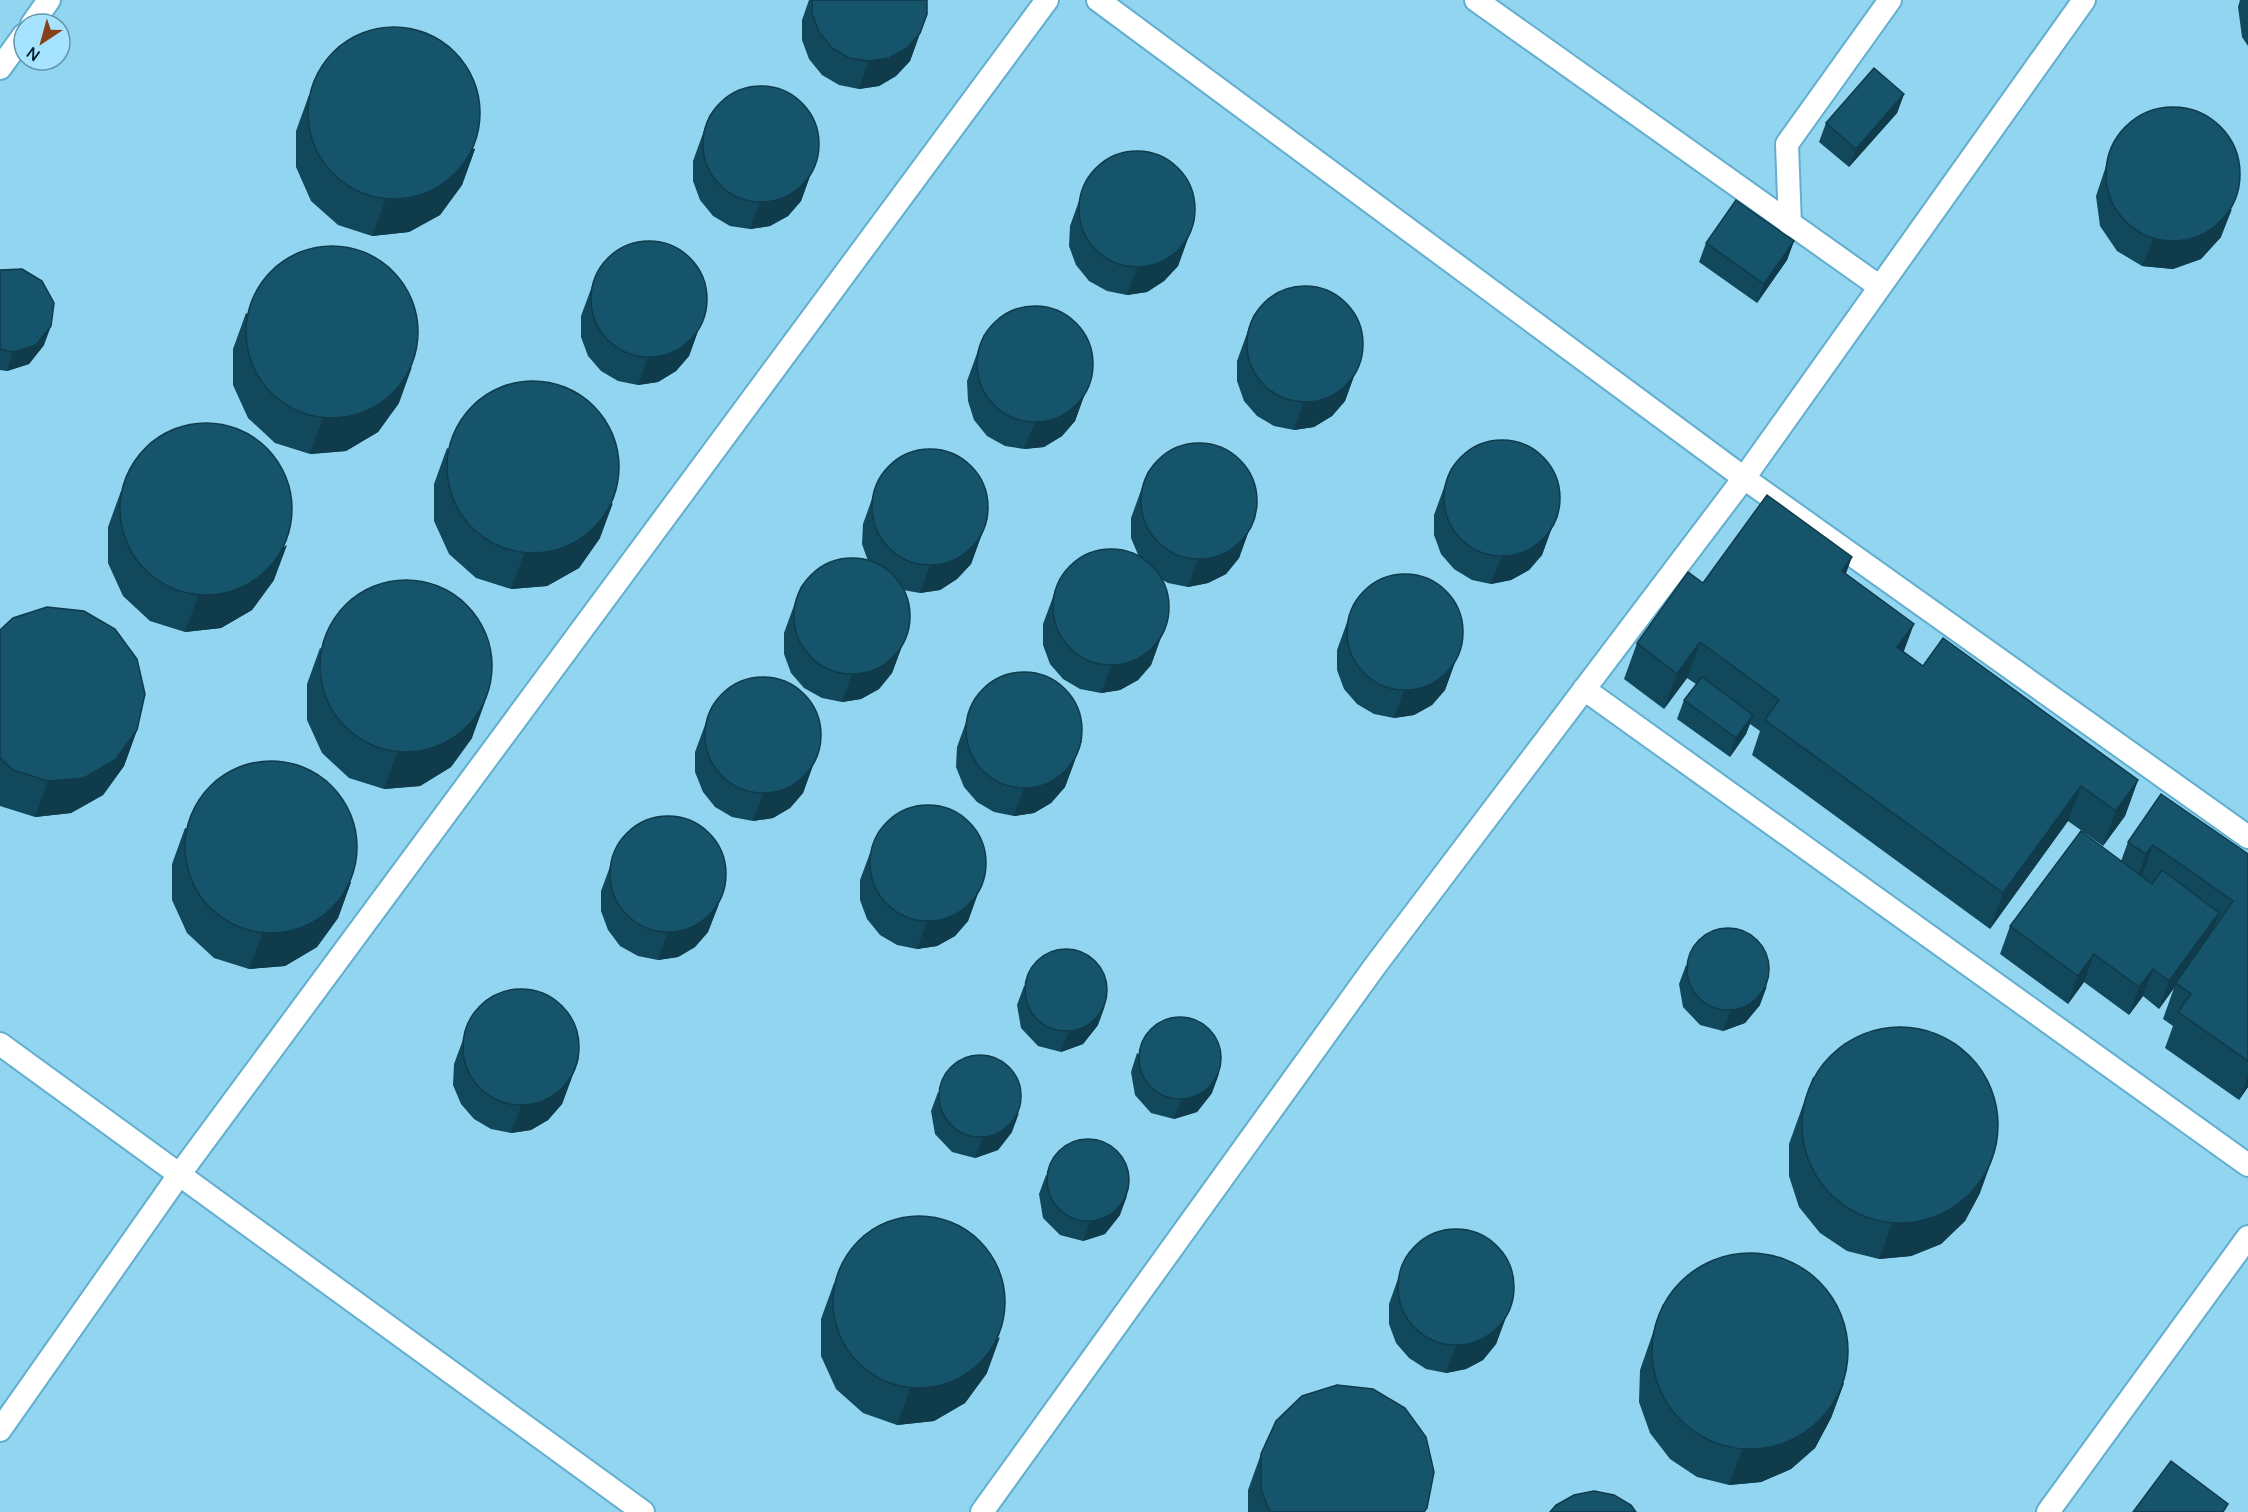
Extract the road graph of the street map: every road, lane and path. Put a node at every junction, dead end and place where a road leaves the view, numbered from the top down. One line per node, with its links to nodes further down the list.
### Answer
1 (1047, 0): 15 (lane)
2 (1098, 0): 10 (lane)
3 (1476, 0): 8 (lane)
4 (1890, 0): 8 (lane)
5 (2084, 0): 9 (lane)
6 (12, 51): 7 (lane)
7 (0, 68)
8 (1790, 225): 9 (lane)
9 (1880, 286): 10 (lane)
10 (1744, 478): 11 (lane); 12 (lane)
11 (1584, 689): 14 (lane); 19 (lane)
12 (2248, 837)
13 (0, 1044): 15 (lane)
14 (2248, 1165)
15 (178, 1175): 17 (lane); 18 (lane)
16 (2248, 1237): 20 (lane)
17 (0, 1430)
18 (643, 1512)
19 (982, 1512)
20 (2048, 1512)

